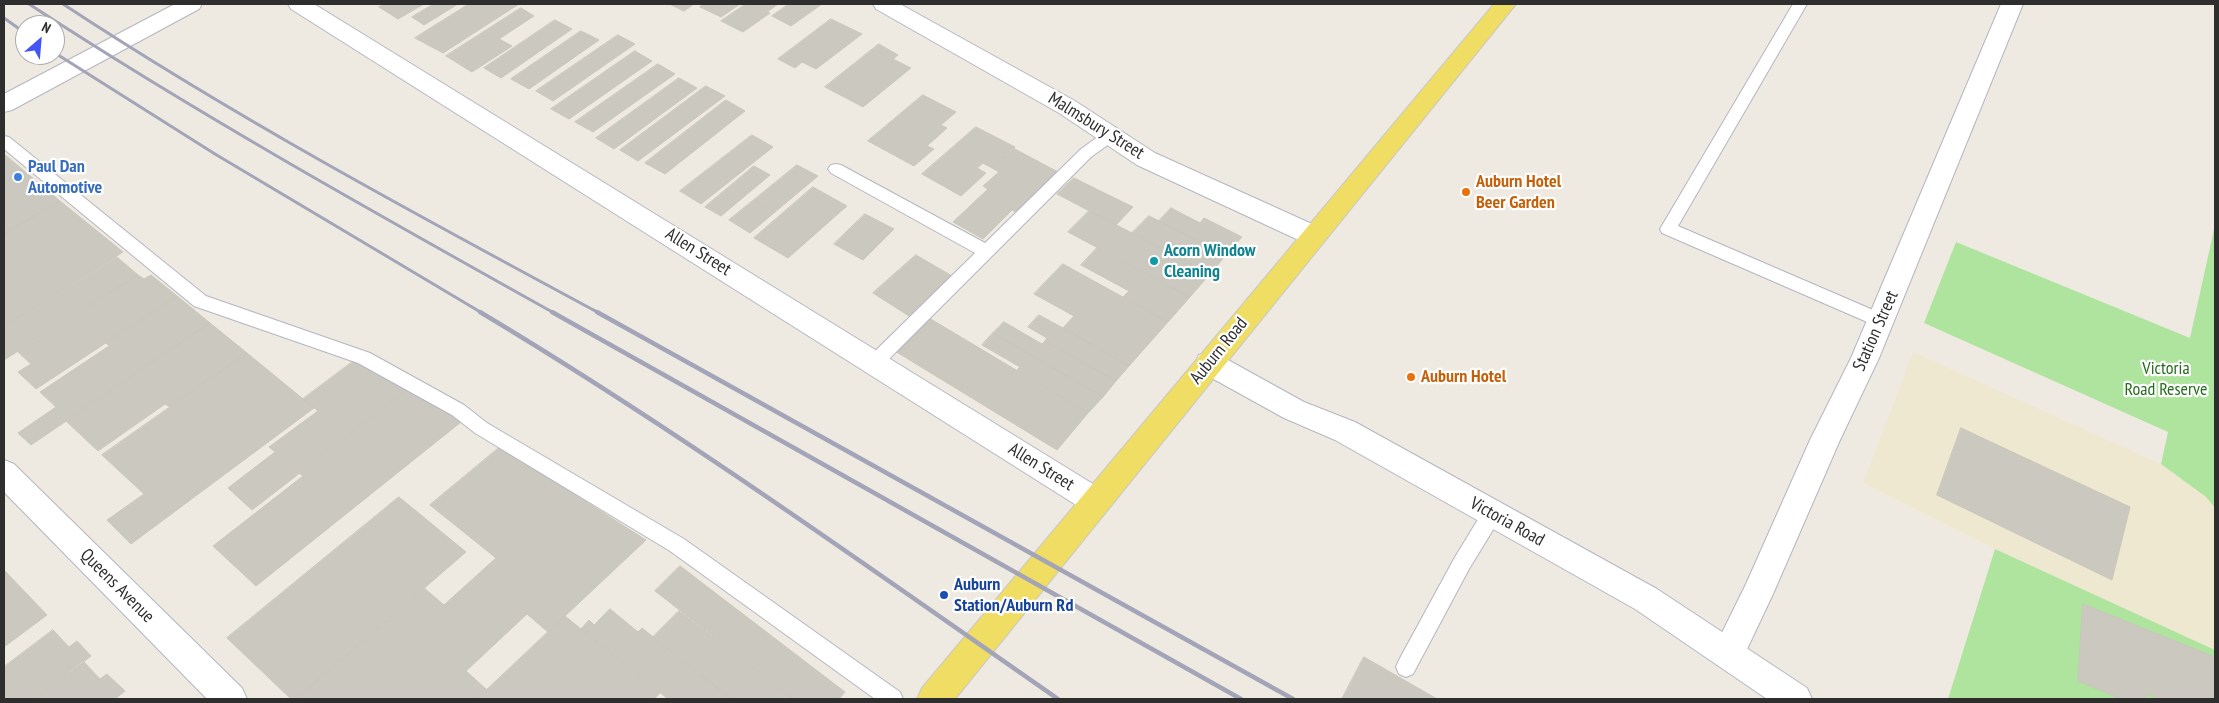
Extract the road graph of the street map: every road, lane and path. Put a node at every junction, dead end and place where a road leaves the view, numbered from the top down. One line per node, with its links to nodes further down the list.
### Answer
1 (191, 4): 7 (street)
2 (299, 4): 14 (street, Allen Street)
3 (884, 4): 8 (street, Malmsbury Street)
4 (1505, 4): 11 (main road, Auburn Road)
5 (1800, 4): 13 (lane)
6 (2012, 4): 13 (street, Station Street)
7 (4, 104)
8 (1111, 135): 11 (street, Malmsbury Street); 12 (lane)
9 (4, 141): 22 (lane)
10 (836, 169): 12 (lane)
11 (1314, 236): 15 (main road, Auburn Road)
12 (986, 251): 14 (lane)
13 (1881, 321): 19 (street, Station Street)
14 (875, 362): 17 (street, Allen Street)
15 (1209, 363): 17 (main road, Auburn Road); 18 (street, Victoria Road)
16 (4, 473): 21 (street, Queens Avenue)
17 (1096, 501): 23 (main road, Auburn Road)
18 (1492, 514): 19 (street, Victoria Road); 20 (lane)
19 (1728, 653): 24 (street, Victoria Road)
20 (1406, 667)
21 (230, 699)
22 (892, 699)
23 (934, 699)
24 (1795, 699)

